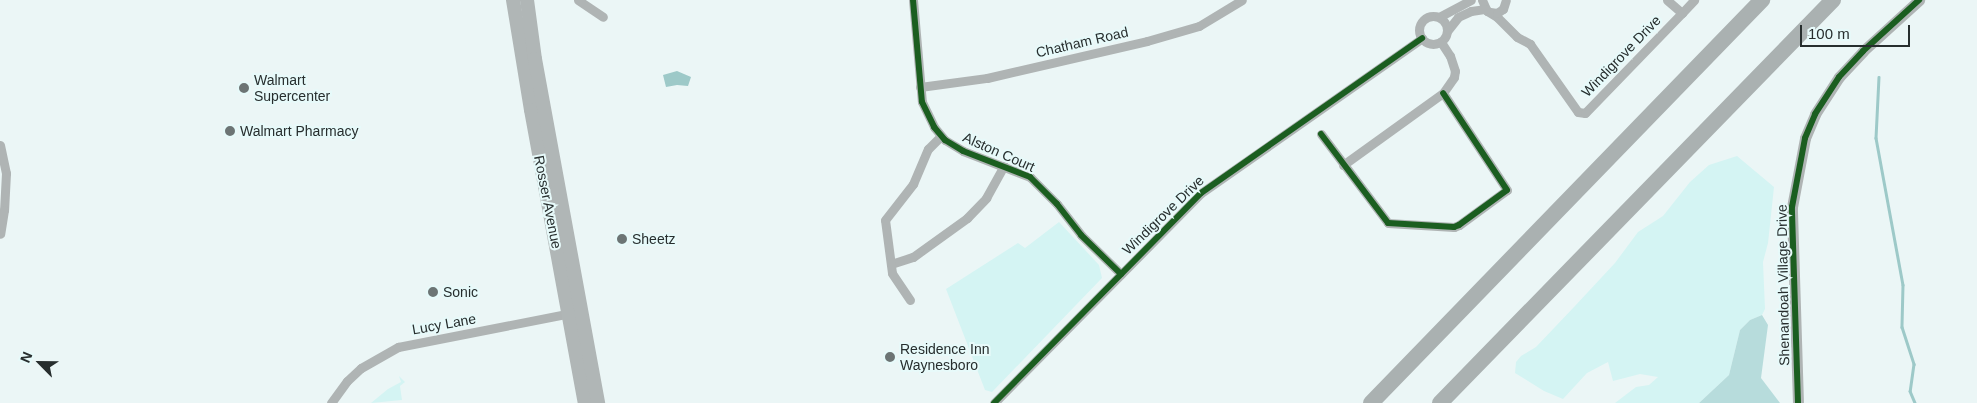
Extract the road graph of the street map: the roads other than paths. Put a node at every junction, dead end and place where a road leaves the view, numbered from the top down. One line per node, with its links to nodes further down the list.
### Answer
1 (513, 0): 33 (main road, Rosser Avenue)
2 (527, 0): 33 (main road, Rosser Avenue)
3 (578, 0): 16 (street)
4 (913, 0): 22 (street, Alston Court)
5 (1242, 0): 22 (street, Chatham Road)
6 (1471, 0): 17 (street)
7 (1482, 0): 14 (street)
8 (1667, 0): 15 (street, Windigrove Drive)
9 (1694, 0): 15 (street, Windigrove Drive)
10 (1762, 0): 38 (highway)
11 (1832, 0): 39 (highway)
12 (1919, 0): 40 (street, Shenandoah Village Drive)
13 (1505, 5): 14 (street); 18 (street)
14 (1488, 11): 18 (street, Windigrove Drive); 19 (street)
15 (1682, 13): 18 (street, Windigrove Drive)
16 (603, 17)
17 (1439, 17): 19 (street); 20 (street)
18 (1503, 22)
19 (1448, 30): 21 (street)
20 (1422, 38): 21 (street); 31 (street, Windigrove Drive)
21 (1441, 42): 23 (street)
22 (920, 87): 25 (street, Alston Court)
23 (1443, 93): 27 (street); 27 (street)
24 (1321, 134): 27 (street)
25 (941, 136): 28 (street, Alston Court); 30 (street)
26 (0, 145): 29 (street)
27 (1343, 165)
28 (1004, 166): 30 (street); 31 (street, Alston Court)
29 (0, 234)
30 (891, 264): 32 (street)
31 (1121, 274): 37 (street, Windigrove Drive)
32 (910, 300)
33 (576, 313): 34 (street, Lucy Lane); 35 (main road, Rosser Avenue); 36 (main road, Rosser Avenue)
34 (331, 403)
35 (585, 403)
36 (598, 403)
37 (994, 403)
38 (1370, 403)
39 (1440, 403)
40 (1798, 403)

